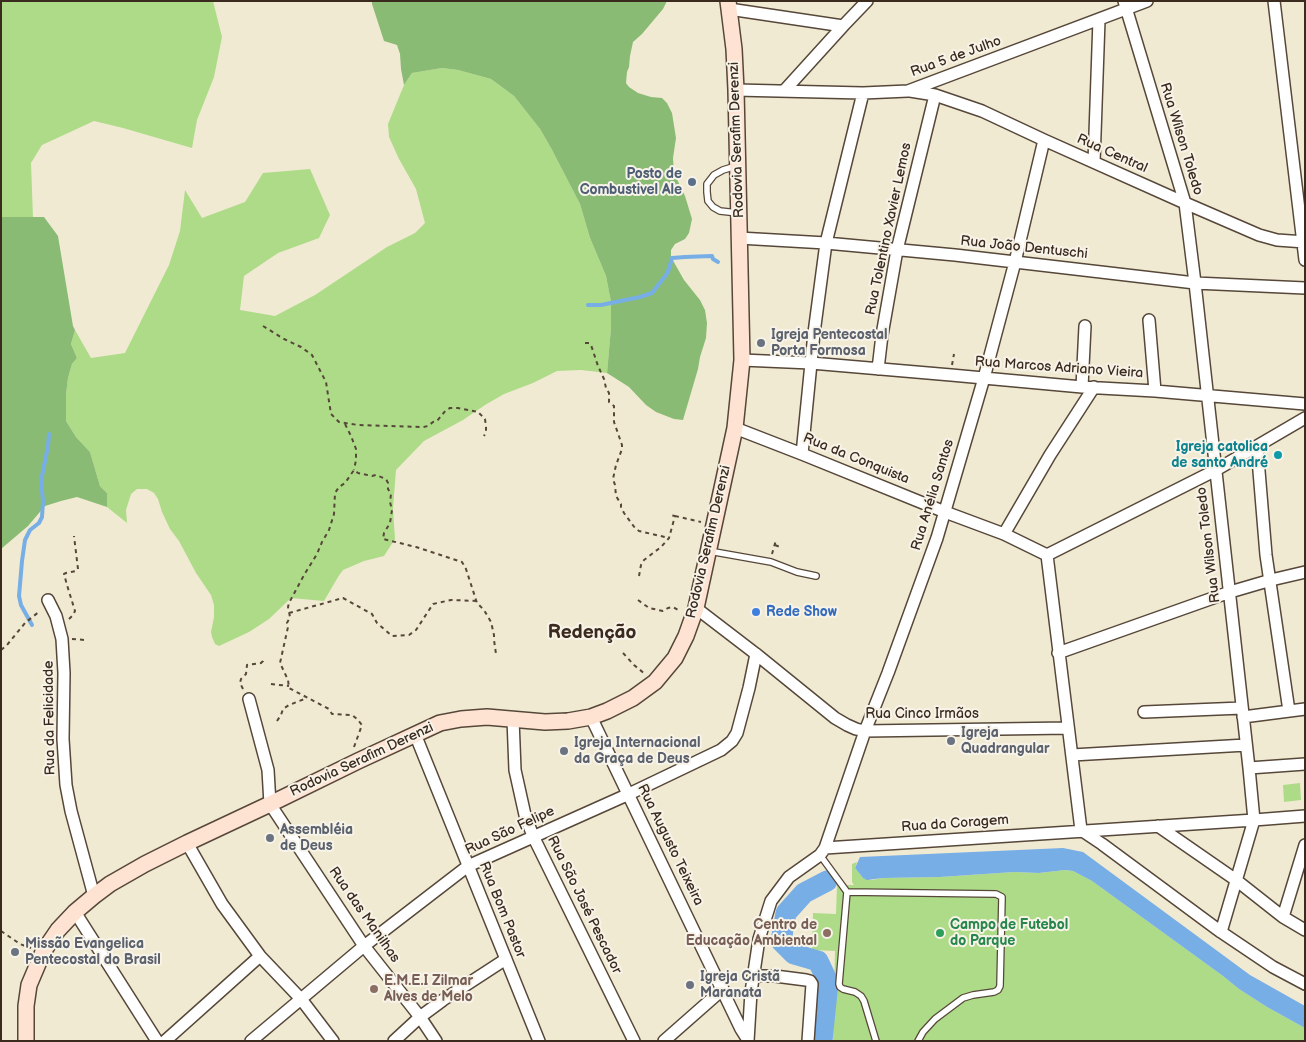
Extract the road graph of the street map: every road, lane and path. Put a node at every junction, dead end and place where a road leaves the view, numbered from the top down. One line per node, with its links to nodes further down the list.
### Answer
1 (867, 1): 7 (street)
2 (1147, 1): 5 (street, Rua 5 de Julho)
3 (1274, 1): 19 (street)
4 (728, 5): 7 (street); 8 (main road, Rodovia Serafim Derenzi)
5 (1125, 5): 6 (street, Rua 5 de Julho); 16 (street, Rua Wilson Toledo)
6 (1099, 20): 10 (street, Rua 5 de Julho); 14 (street)
7 (843, 26): 9 (street)
8 (736, 90): 9 (street, Rua 5 de Julho); 15 (main road, Rodovia Serafim Derenzi)
9 (784, 91): 11 (street, Rua 5 de Julho)
10 (908, 91): 11 (street, Rua 5 de Julho); 12 (street, Rua Central)
11 (863, 93): 20 (street)
12 (935, 95): 13 (street, Rua Central); 21 (street, Rua Tolentino Xavier Lemos)
13 (1044, 140): 14 (street, Rua Central); 23 (street, Rua Anélia Santos)
14 (1094, 162): 16 (street, Rua Central)
15 (738, 166): 17 (main road, Rodovia Serafim Derenzi); 17 (lane)
16 (1185, 203): 19 (street, Rua Central); 24 (street, Rua Wilson Toledo)
17 (739, 213): 18 (main road, Rodovia Serafim Derenzi)
18 (739, 238): 20 (street, Rua João Dentuschi); 30 (main road, Rodovia Serafim Derenzi)
19 (1304, 242): 22 (street)
20 (826, 243): 21 (street, Rua João Dentuschi); 31 (street)
21 (897, 250): 23 (street, Rua João Dentuschi); 32 (street, Rua Tolentino Xavier Lemos)
22 (1305, 260)
23 (1015, 262): 24 (street, Rua João Dentuschi); 33 (street, Rua Anélia Santos)
24 (1195, 283): 25 (street, Rua João Dentuschi); 37 (street, Rua Wilson Toledo)
25 (1305, 288)
26 (1149, 320): 36 (street)
27 (263, 326): 40 (path)
28 (1086, 326): 34 (street)
29 (585, 343): 53 (path)
30 (742, 360): 31 (street, Rua Marcos Adriano Vieira); 41 (main road, Rodovia Serafim Derenzi)
31 (811, 364): 32 (street, Rua Marcos Adriano Vieira); 44 (street)
32 (878, 369): 33 (street, Rua Marcos Adriano Vieira)
33 (984, 378): 34 (street, Rua Marcos Adriano Vieira); 47 (street, Rua Anélia Santos)
34 (1082, 387): 35 (street, Rua Marcos Adriano Vieira)
35 (1094, 387): 36 (street, Rua Marcos Adriano Vieira); 51 (street)
36 (1156, 391): 37 (street, Rua Marcos Adriano Vieira)
37 (1207, 396): 38 (street, Rua Marcos Adriano Vieira); 46 (street, Rua Wilson Toledo)
38 (1305, 404)
39 (1305, 418): 43 (street)
40 (345, 424): 42 (path); 45 (path)
41 (735, 428): 44 (street, Rua da Conquista); 50 (main road, Rodovia Serafim Derenzi)
42 (484, 436)
43 (1257, 447): 46 (street); 63 (street)
44 (802, 454): 47 (street, Rua da Conquista)
45 (354, 470): 67 (path); 68 (path)
46 (1216, 470): 58 (street); 64 (street, Rua Wilson Toledo)
47 (945, 512): 51 (street, Rua da Conquista); 91 (street, Rua Anélia Santos)
48 (669, 515): 49 (path)
49 (675, 516): 50 (path); 53 (path)
50 (714, 524): 57 (main road, Rodovia Serafim Derenzi)
51 (1004, 534): 58 (street, Rua da Conquista)
52 (74, 536): 71 (path)
53 (668, 538): 61 (path)
54 (776, 540): 55 (path)
55 (775, 545): 56 (path); 59 (path)
56 (780, 547)
57 (709, 551): 59 (lane); 69 (main road, Rodovia Serafim Derenzi)
58 (1047, 555): 74 (street)
59 (771, 562): 62 (lane)
60 (1305, 572): 63 (street)
61 (639, 576)
62 (816, 576)
63 (1271, 580): 64 (street); 84 (street)
64 (1230, 592): 74 (street); 86 (street, Rua Wilson Toledo)
65 (48, 600): 71 (street, Rua da Felicidade)
66 (638, 600): 69 (path)
67 (477, 601): 68 (path); 75 (path)
68 (289, 613): 80 (path)
69 (694, 614): 76 (street, Rua Cinco Irmãos); 87 (main road, Rodovia Serafim Derenzi)
70 (29, 619): 72 (path)
71 (60, 629): 111 (street, Rua da Felicidade)
72 (1, 650)
73 (623, 653): 78 (path)
74 (1058, 653): 90 (street)
75 (496, 654)
76 (756, 654): 91 (street, Rua Cinco Irmãos); 98 (street, Rua São Felipe)
77 (263, 658): 82 (path)
78 (645, 674)
79 (271, 684): 80 (path)
80 (289, 686): 81 (path)
81 (307, 698): 89 (path); 95 (path)
82 (249, 700): 99 (street)
83 (1305, 709): 84 (street)
84 (1289, 711): 86 (street)
85 (1144, 712): 86 (street)
86 (1243, 713): 93 (street, Rua Wilson Toledo)
87 (591, 717): 88 (main road, Rodovia Serafim Derenzi); 98 (street, Rua Augusto Teixeira)
88 (513, 719): 92 (main road, Rodovia Serafim Derenzi); 104 (street, Rua São José Pescador)
89 (278, 720)
90 (1068, 728): 91 (street, Rua Cinco Irmãos); 94 (street)
91 (865, 731): 107 (street, Rua Anélia Santos)
92 (415, 734): 95 (main road, Rodovia Serafim Derenzi); 108 (street, Rua Bom Pastor)
93 (1246, 746): 94 (street); 97 (street, Rua Wilson Toledo)
94 (1072, 755): 103 (street)
95 (358, 760): 99 (main road, Rodovia Serafim Derenzi)
96 (1305, 764): 97 (street)
97 (1249, 768): 101 (street, Rua Wilson Toledo)
98 (629, 794): 104 (street, Rua São Felipe); 123 (street, Rua Augusto Teixeira)
99 (270, 804): 105 (main road, Rodovia Serafim Derenzi); 117 (street, Rua das Manilhas)
100 (1305, 816): 101 (street, Rua da Coragem)
101 (1254, 820): 102 (street, Rua da Coragem); 109 (street, Rua Wilson Toledo)
102 (1158, 826): 103 (street, Rua da Coragem); 109 (street)
103 (1081, 830): 107 (street, Rua da Coragem); 116 (street)
104 (533, 836): 108 (street, Rua São Felipe); 136 (street, Rua São José Pescador)
105 (187, 844): 111 (main road, Rodovia Serafim Derenzi); 119 (street)
106 (1305, 845): 113 (street)
107 (822, 852): 110 (lane); 121 (street)
108 (468, 866): 117 (street, Rua São Felipe); 120 (street, Rua Bom Pastor)
109 (1236, 880): 113 (street); 116 (street, Rua Wilson Toledo)
110 (847, 892): 139 (lane); 140 (lane)
111 (94, 896): 112 (main road, Rodovia Serafim Derenzi)
112 (75, 912): 118 (main road, Rodovia Serafim Derenzi); 129 (street)
113 (1284, 916): 114 (street)
114 (1305, 930)
115 (1, 931): 118 (path)
116 (1221, 932): 122 (street)
117 (364, 946): 124 (street, Rua São Felipe); 126 (street, Rua das Manilhas)
118 (43, 952): 128 (main road, Rodovia Serafim Derenzi)
119 (260, 956): 124 (street); 130 (street)
120 (506, 959): 126 (street); 135 (street, Rua Bom Pastor)
121 (753, 976): 125 (street); 138 (street)
122 (1305, 984)
123 (724, 992): 125 (street); 127 (street, Rua Augusto Teixeira); 137 (street)
124 (301, 999): 131 (street, Rua São Felipe); 132 (street)
125 (751, 1001): 127 (street)
126 (420, 1017): 133 (street); 134 (street, Rua das Manilhas)
127 (750, 1040)
128 (26, 1041)
129 (157, 1041)
130 (165, 1041)
131 (251, 1041)
132 (333, 1041)
133 (394, 1041)
134 (436, 1041)
135 (539, 1041)
136 (634, 1041)
137 (664, 1041)
138 (808, 1041)
139 (876, 1041)
140 (918, 1041)

